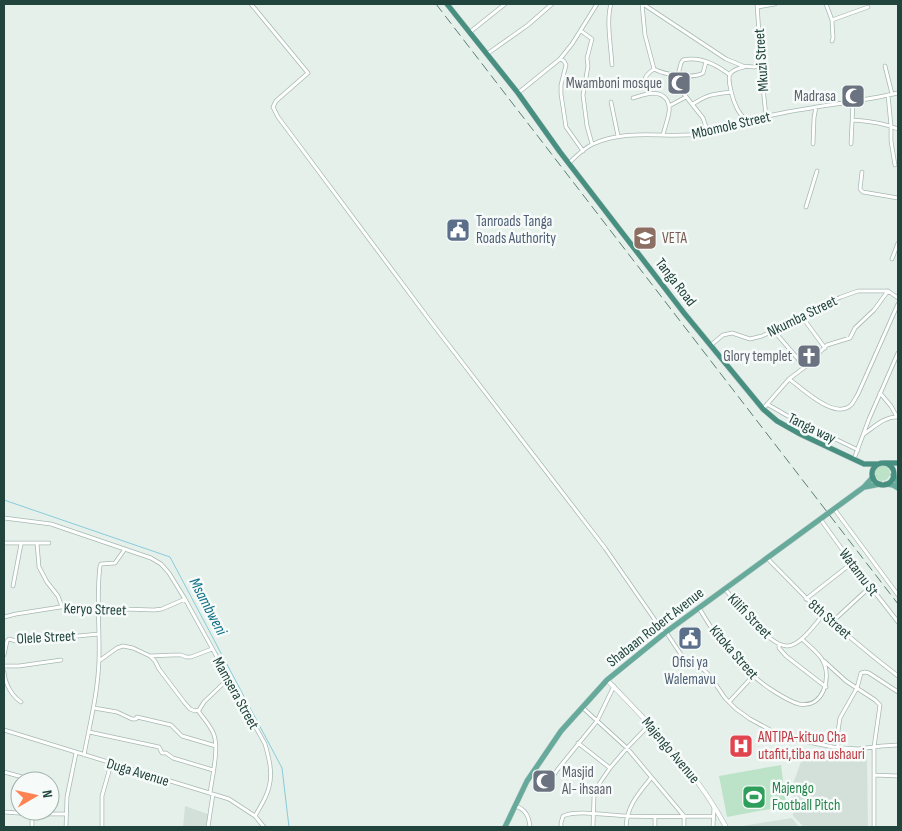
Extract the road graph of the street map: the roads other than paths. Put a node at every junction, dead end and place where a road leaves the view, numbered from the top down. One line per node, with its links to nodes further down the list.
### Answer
1 (252, 4): 107 (street)
2 (448, 4): 14 (highway, Tanga Road)
3 (505, 4): 14 (street)
4 (552, 4): 16 (street)
5 (597, 4): 13 (street)
6 (611, 4): 19 (street)
7 (642, 4): 20 (street); 23 (street)
8 (775, 4): 10 (street)
9 (826, 4): 12 (street)
10 (758, 5): 21 (street, Mkuzi Street)
11 (868, 7): 12 (street)
12 (832, 20): 15 (street)
13 (581, 31): 17 (street); 46 (street)
14 (470, 32): 16 (highway, Tanga Road)
15 (832, 41)
16 (486, 54): 29 (highway, Tanga Road)
17 (560, 59): 29 (street); 49 (street)
18 (706, 62): 24 (street); 24 (street); 25 (street)
19 (612, 64)
20 (747, 66): 21 (street); 25 (street)
21 (761, 66): 38 (street, Mkuzi Street)
22 (885, 66): 30 (street)
23 (654, 70): 24 (street); 28 (street)
24 (675, 74): 31 (street)
25 (730, 75): 26 (street)
26 (731, 92): 35 (street); 40 (street)
27 (898, 92): 30 (street, Mbomole Street)
28 (650, 93): 32 (street); 36 (street)
29 (518, 94): 50 (highway, Tanga Road)
30 (890, 95): 34 (street, Mbomole Street); 41 (street)
31 (686, 97): 35 (street); 36 (street)
32 (633, 98)
33 (612, 102): 45 (street)
34 (853, 102): 37 (street, Mbomole Street); 39 (street)
35 (693, 104): 43 (street)
36 (669, 106): 44 (street)
37 (816, 106): 38 (street, Mbomole Street); 47 (street)
38 (766, 116): 40 (street, Mbomole Street)
39 (853, 120): 41 (street); 48 (street)
40 (747, 122): 43 (street, Mbomole Street)
41 (891, 126): 42 (street); 51 (street)
42 (898, 129)
43 (708, 133): 44 (street, Mbomole Street)
44 (663, 135): 45 (street, Mbomole Street)
45 (618, 136): 46 (street, Mbomole Street)
46 (592, 144): 49 (street, Mbomole Street)
47 (813, 144)
48 (852, 144)
49 (583, 151): 50 (street, Mbomole Street)
50 (569, 163): 63 (highway, Tanga Road)
51 (895, 165)
52 (817, 171): 55 (street)
53 (862, 172): 54 (street)
54 (898, 198)
55 (806, 206)
56 (898, 243): 57 (street)
57 (892, 259)
58 (888, 291): 59 (street); 61 (street, Nkumba Street); 64 (street)
59 (898, 298)
60 (898, 304): 67 (street)
61 (803, 318): 62 (street, Nkumba Street); 64 (street)
62 (774, 330): 63 (street, Nkumba Street); 66 (street)
63 (710, 345): 69 (highway, Tanga Road)
64 (825, 348): 66 (street)
65 (898, 353): 68 (street)
66 (805, 367): 67 (street)
67 (789, 379): 69 (street)
68 (880, 393): 70 (street); 71 (street)
69 (765, 406): 72 (street, Tanga way); 73 (highway, Tanga Road)
70 (898, 417): 71 (street)
71 (864, 435): 72 (street)
72 (858, 450): 73 (street)
73 (854, 459): 75 (highway, Tanga Road)
74 (898, 463): 76 (highway)
75 (864, 464): 76 (highway); 79 (highway)
76 (882, 464): 78 (highway); 79 (highway)
77 (898, 468): 78 (highway)
78 (893, 475): 80 (main road); 81 (highway)
79 (872, 476): 81 (highway); 82 (main road)
80 (898, 483)
81 (883, 484): 82 (main road); 83 (main road)
82 (864, 488): 84 (main road, Shabaan Robert Avenue)
83 (898, 488)
84 (835, 510): 86 (main road, Shabaan Robert Avenue); 97 (street)
85 (4, 518): 91 (street, Mamsera Street)
86 (821, 520): 92 (main road, Shabaan Robert Avenue); 93 (street, Watamu St)
87 (4, 543): 90 (street)
88 (37, 543): 89 (street); 90 (street); 100 (street)
89 (49, 543)
90 (21, 544): 94 (street)
91 (125, 549): 98 (street, Mamsera Street); 102 (street)
92 (767, 558): 96 (main road, Shabaan Robert Avenue); 99 (street, 8th Street)
93 (852, 563): 95 (street, Watamu St); 99 (street)
94 (13, 586)
95 (870, 587): 105 (street); 106 (street, Watamu St)
96 (725, 589): 101 (main road, Shabaan Robert Avenue); 110 (street, Kilifi Street)
97 (898, 594)
98 (185, 599): 102 (street, Keryo Street); 111 (street, Mamsera Street)
99 (806, 599): 103 (street, 8th Street)
100 (62, 607): 102 (street, Keryo Street); 104 (street, Keryo Street)
101 (699, 608): 107 (main road, Shabaan Robert Avenue); 119 (street, Kitoka Street)
102 (97, 610): 108 (street)
103 (823, 615): 105 (street, 8th Street); 109 (street)
104 (4, 617)
105 (832, 622): 120 (street, 8th Street)
106 (898, 622)
107 (665, 633): 122 (main road, Shabaan Robert Avenue); 128 (street)
108 (99, 634): 112 (street, Olele Street); 115 (street)
109 (802, 639): 110 (street, Kilifi Street); 116 (street)
110 (779, 644): 124 (street)
111 (212, 649): 113 (street); 121 (street, Mamsera Street)
112 (4, 655)
113 (150, 656): 115 (street); 131 (street)
114 (61, 660): 117 (street)
115 (99, 660): 129 (street)
116 (823, 660): 124 (street); 125 (street)
117 (4, 666)
118 (4, 672): 127 (street)
119 (753, 676): 124 (street, Kitoka Street); 128 (street)
120 (898, 676)
121 (228, 679): 131 (street); 157 (street, Mamsera Street)
122 (607, 680): 123 (street, Majengo Avenue); 130 (main road, Shabaan Robert Avenue)
123 (614, 686): 132 (street); 133 (street, Majengo Avenue)
124 (826, 687)
125 (857, 688): 126 (street); 139 (street); 140 (street)
126 (898, 692)
127 (21, 702)
128 (729, 702): 139 (street)
129 (94, 708): 135 (street); 138 (street)
130 (583, 708): 132 (street); 152 (main road, Shabaan Robert Avenue)
131 (199, 710): 138 (street)
132 (597, 721): 136 (street); 141 (street)
133 (650, 724): 141 (street); 153 (street, Majengo Avenue)
134 (4, 730): 142 (street, Duga Avenue)
135 (88, 732): 143 (street); 146 (street)
136 (578, 743): 145 (street); 150 (street)
137 (898, 745): 140 (street)
138 (216, 746): 146 (street)
139 (838, 747): 140 (street)
140 (874, 747): 147 (street)
141 (627, 748): 145 (street); 149 (street)
142 (76, 753): 143 (street, Duga Avenue); 155 (street)
143 (84, 755): 144 (street, Duga Avenue)
144 (111, 764): 151 (street, Duga Avenue); 163 (street)
145 (610, 768): 156 (street)
146 (213, 770): 151 (street)
147 (874, 775): 148 (street); 175 (street)
148 (898, 776)
149 (651, 778): 158 (street); 160 (street)
150 (551, 779)
151 (212, 794): 157 (street, Duga Avenue); 164 (street)
152 (515, 806): 166 (main road, Shabaan Robert Avenue); 167 (street)
153 (714, 806): 161 (street); 174 (street, Majengo Avenue)
154 (60, 814): 155 (street)
155 (66, 814): 162 (street)
156 (594, 814): 158 (street); 168 (street); 169 (street)
157 (255, 816): 165 (street, Duga Avenue)
158 (627, 816): 159 (street); 170 (street)
159 (655, 816): 160 (street); 171 (street)
160 (684, 816): 161 (street); 172 (street)
161 (713, 816): 173 (street)
162 (66, 827)
163 (102, 827)
164 (208, 827)
165 (264, 827)
166 (505, 827)
167 (530, 827)
168 (561, 827)
169 (593, 827)
170 (626, 827)
171 (655, 827)
172 (684, 827)
173 (713, 827)
174 (726, 827)
175 (874, 827)

